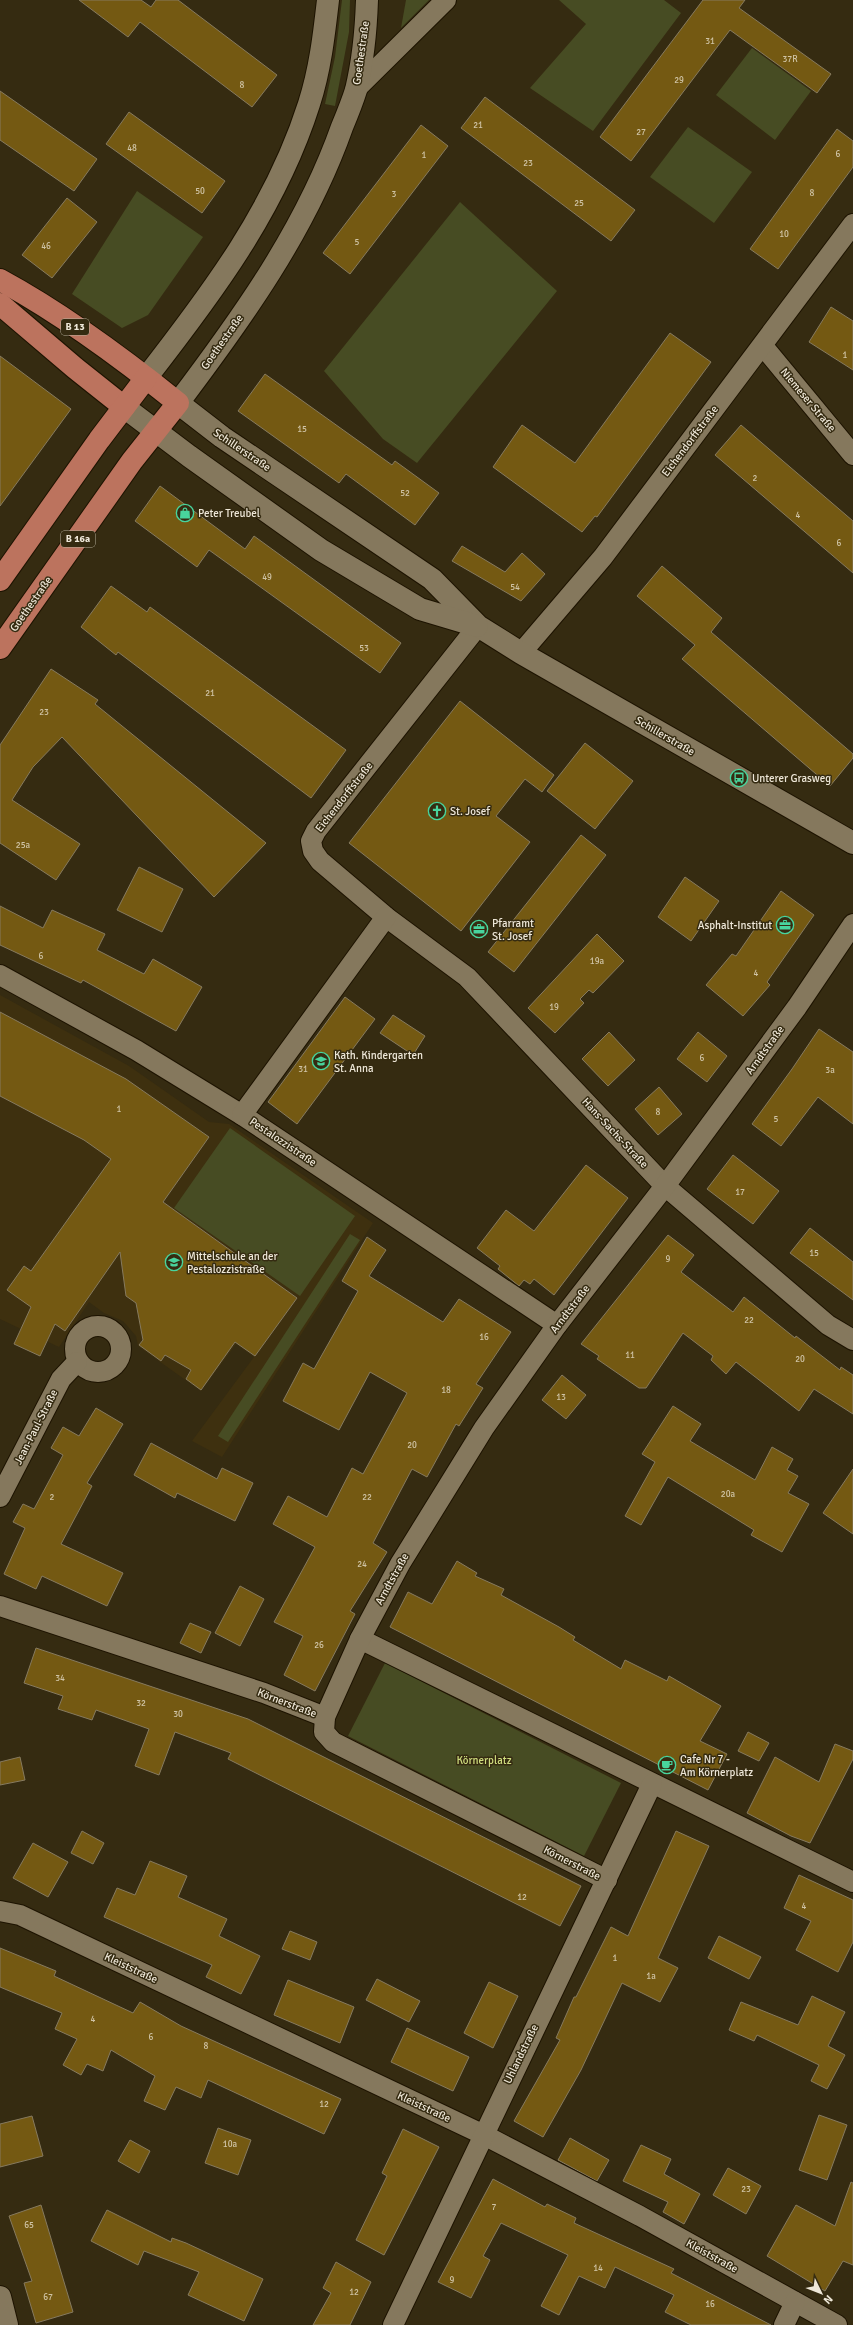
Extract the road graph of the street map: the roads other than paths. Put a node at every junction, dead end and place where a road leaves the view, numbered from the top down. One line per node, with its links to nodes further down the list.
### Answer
1 (328, 0): 9 (main road)
2 (367, 0): 4 (main road, Goethestraße)
3 (446, 0): 4 (street)
4 (356, 90): 10 (main road, Goethestraße)
5 (853, 224): 8 (street, Eichendorffstraße)
6 (0, 280): 9 (main road, Schillerstraße / B 13)
7 (0, 304): 11 (main road, Schillerstraße / B 13)
8 (763, 346): 13 (street, Niemeser Straße); 17 (street, Eichendorffstraße)
9 (146, 378): 10 (main road, Schillerstraße / B 13); 11 (main road)
10 (178, 403): 12 (main road, Goethestraße); 15 (main road, Schillerstraße)
11 (124, 407): 12 (main road, Schillerstraße); 14 (main road)
12 (156, 431): 15 (main road, Schillerstraße); 16 (main road, Goethestraße / B 16a)
13 (853, 455)
14 (0, 580)
15 (478, 626): 17 (main road, Schillerstraße); 19 (street, Eichendorffstraße)
16 (0, 648)
17 (521, 653): 18 (main road, Schillerstraße)
18 (853, 843)
19 (386, 917): 22 (street); 23 (street, Hans-Sachs-Straße)
20 (853, 924): 23 (street, Arndtstraße)
21 (0, 975): 22 (street, Pestalozzistraße)
22 (242, 1115): 24 (street, Pestalozzistraße)
23 (665, 1186): 24 (street, Arndtstraße); 25 (street, Hans-Sachs-Straße)
24 (557, 1325): 29 (street, Arndtstraße)
25 (853, 1340)
26 (78, 1362): 27 (street, Jean-Paul-Straße)
27 (0, 1497)
28 (0, 1606): 30 (street, Körnerstraße)
29 (360, 1639): 30 (street, Arndtstraße); 31 (street)
30 (324, 1717): 32 (street, Körnerstraße)
31 (652, 1784): 32 (street, Uhlandstraße); 33 (street)
32 (607, 1880): 35 (street, Uhlandstraße)
33 (853, 1882)
34 (0, 1911): 35 (street, Kleiststraße)
35 (482, 2134): 37 (street, Kleiststraße); 39 (street, Uhlandstraße)
36 (0, 2297): 38 (main road)
37 (795, 2302): 40 (street); 41 (street, Kleiststraße)
38 (7, 2325)
39 (393, 2325)
40 (784, 2325)
41 (837, 2325)

